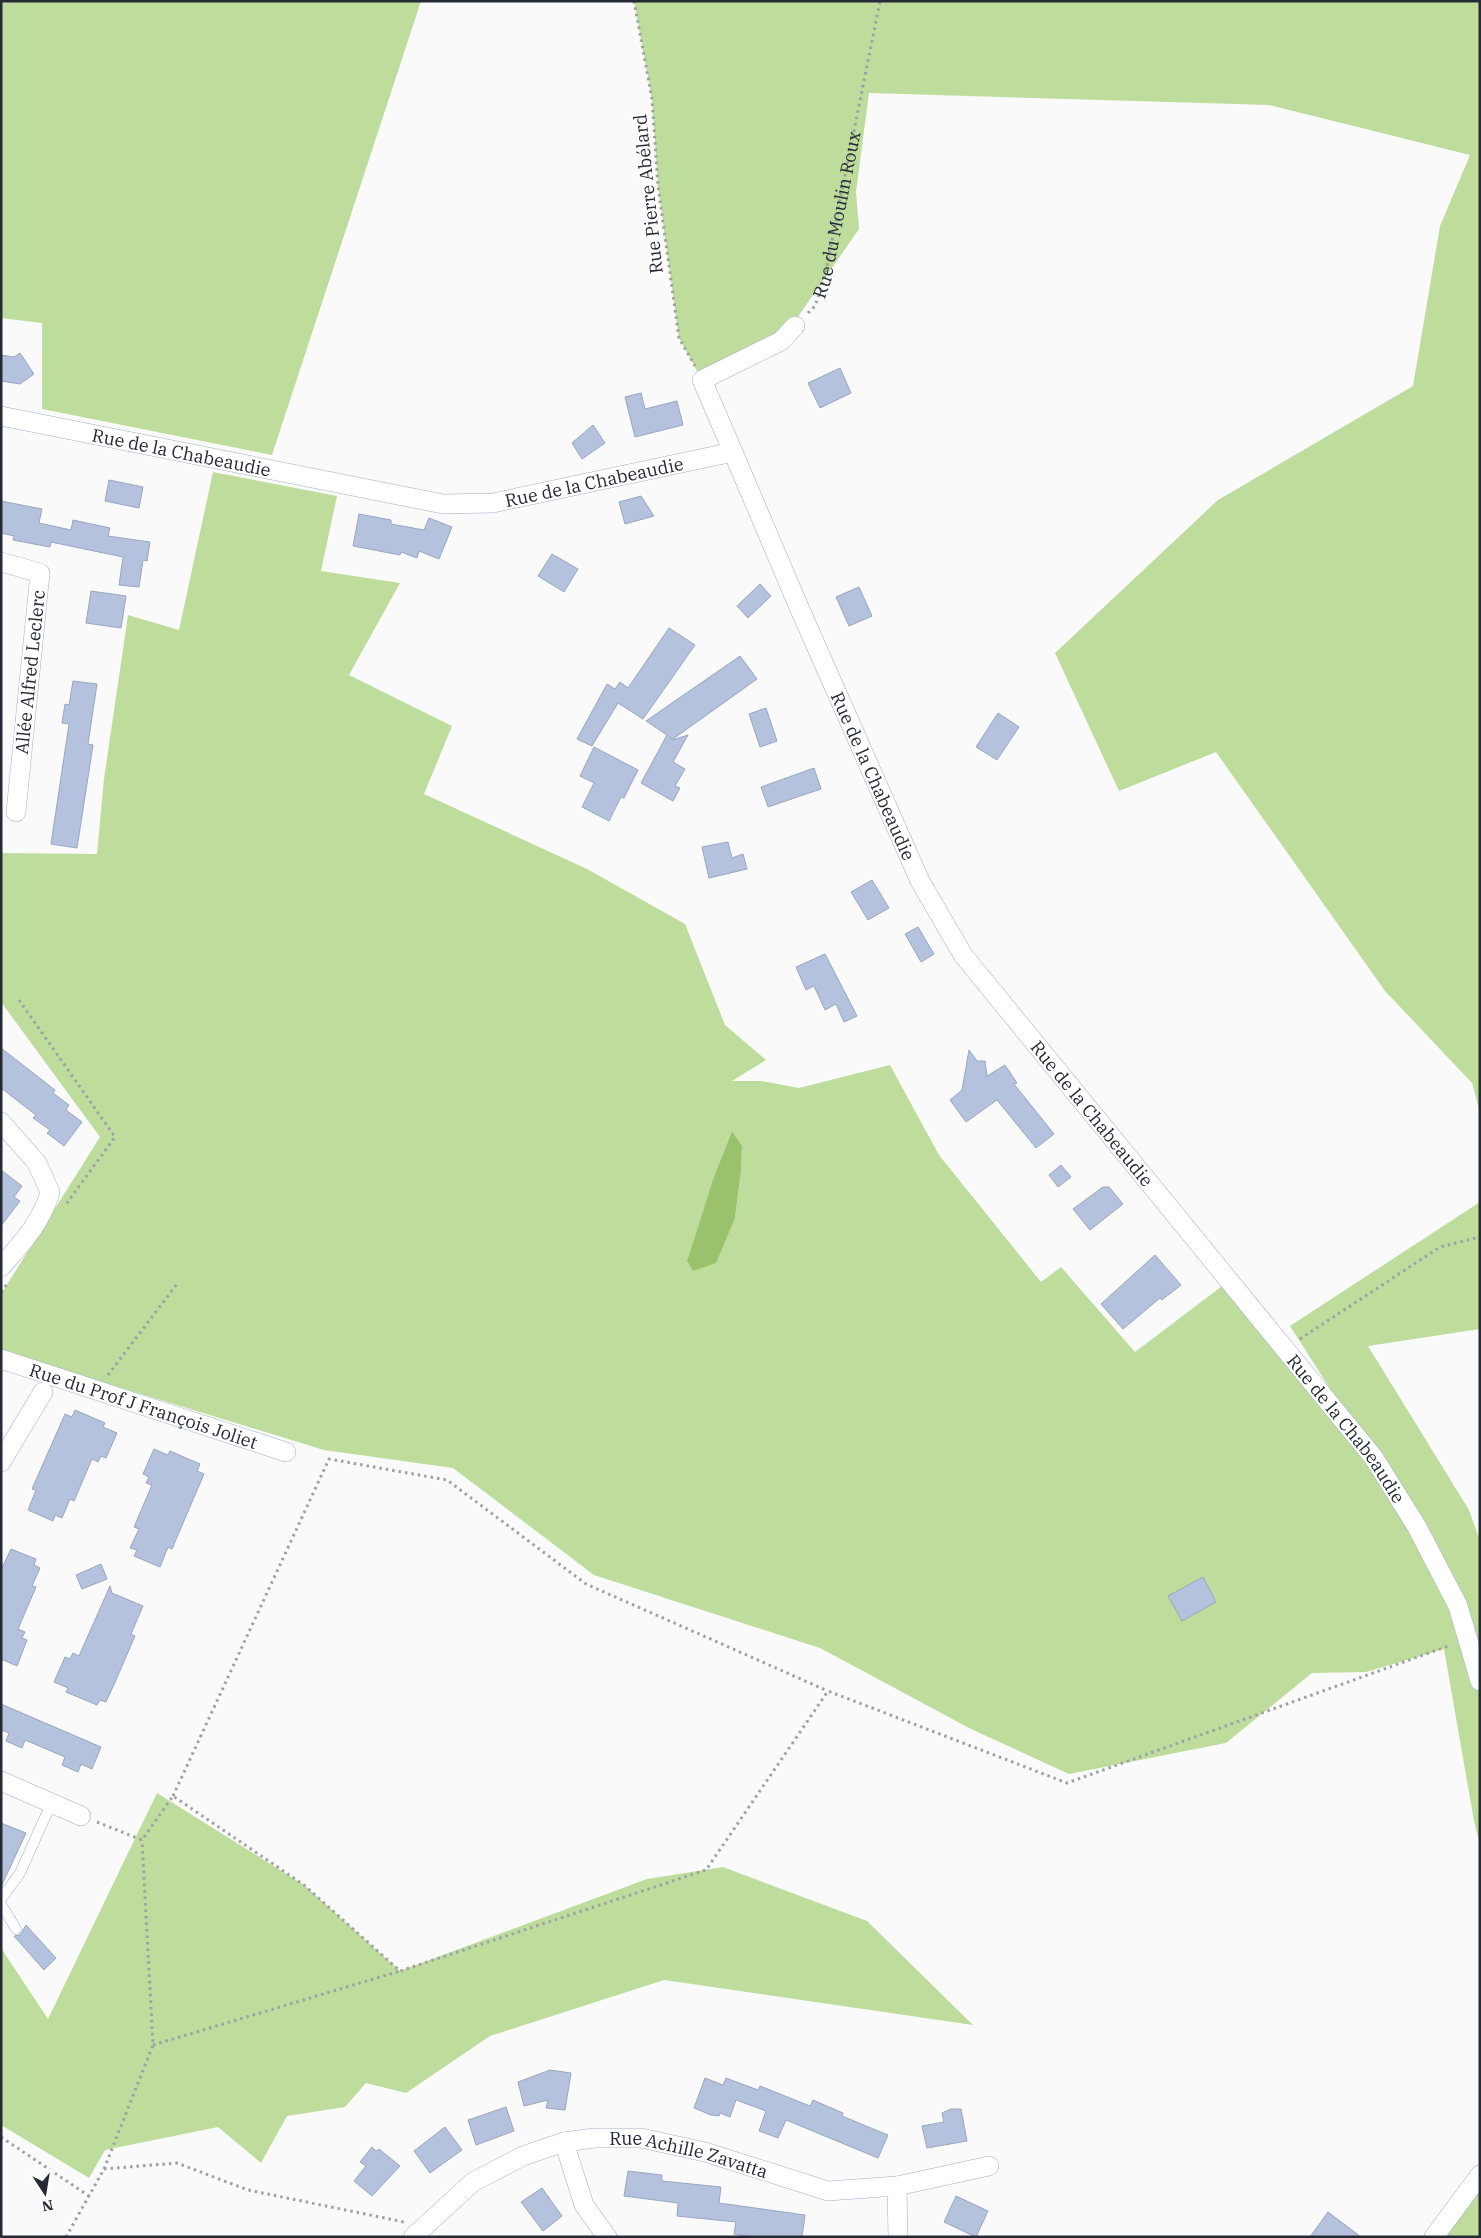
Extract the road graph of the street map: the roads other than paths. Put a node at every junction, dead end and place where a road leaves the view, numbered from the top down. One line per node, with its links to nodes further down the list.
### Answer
1 (795, 326): 3 (street)
2 (1, 416): 3 (street, Rue de la Chabeaudie)
3 (734, 452): 12 (street, Rue de la Chabeaudie)
4 (1, 562): 5 (street, Allée Alfred Leclerc)
5 (16, 812)
6 (1, 1122): 7 (street)
7 (7, 1272)
8 (1, 1359): 10 (street, Rue du Prof J François Joliet)
9 (43, 1392): 11 (street)
10 (286, 1452)
11 (1, 1462)
12 (1480, 1681)
13 (1, 1781): 14 (street)
14 (53, 1804): 15 (street); 16 (lane)
15 (81, 1816)
16 (1, 1898)
17 (1, 1904): 18 (lane)
18 (16, 1929)
19 (564, 2142): 22 (street, Rue Achille Zavatta); 23 (street, Rue Achille Zavatta); 24 (street)
20 (989, 2166): 22 (street, Rue Achille Zavatta)
21 (1480, 2175): 26 (street)
22 (897, 2186): 25 (street)
23 (417, 2232)
24 (606, 2237)
25 (898, 2237)
26 (1434, 2237)

